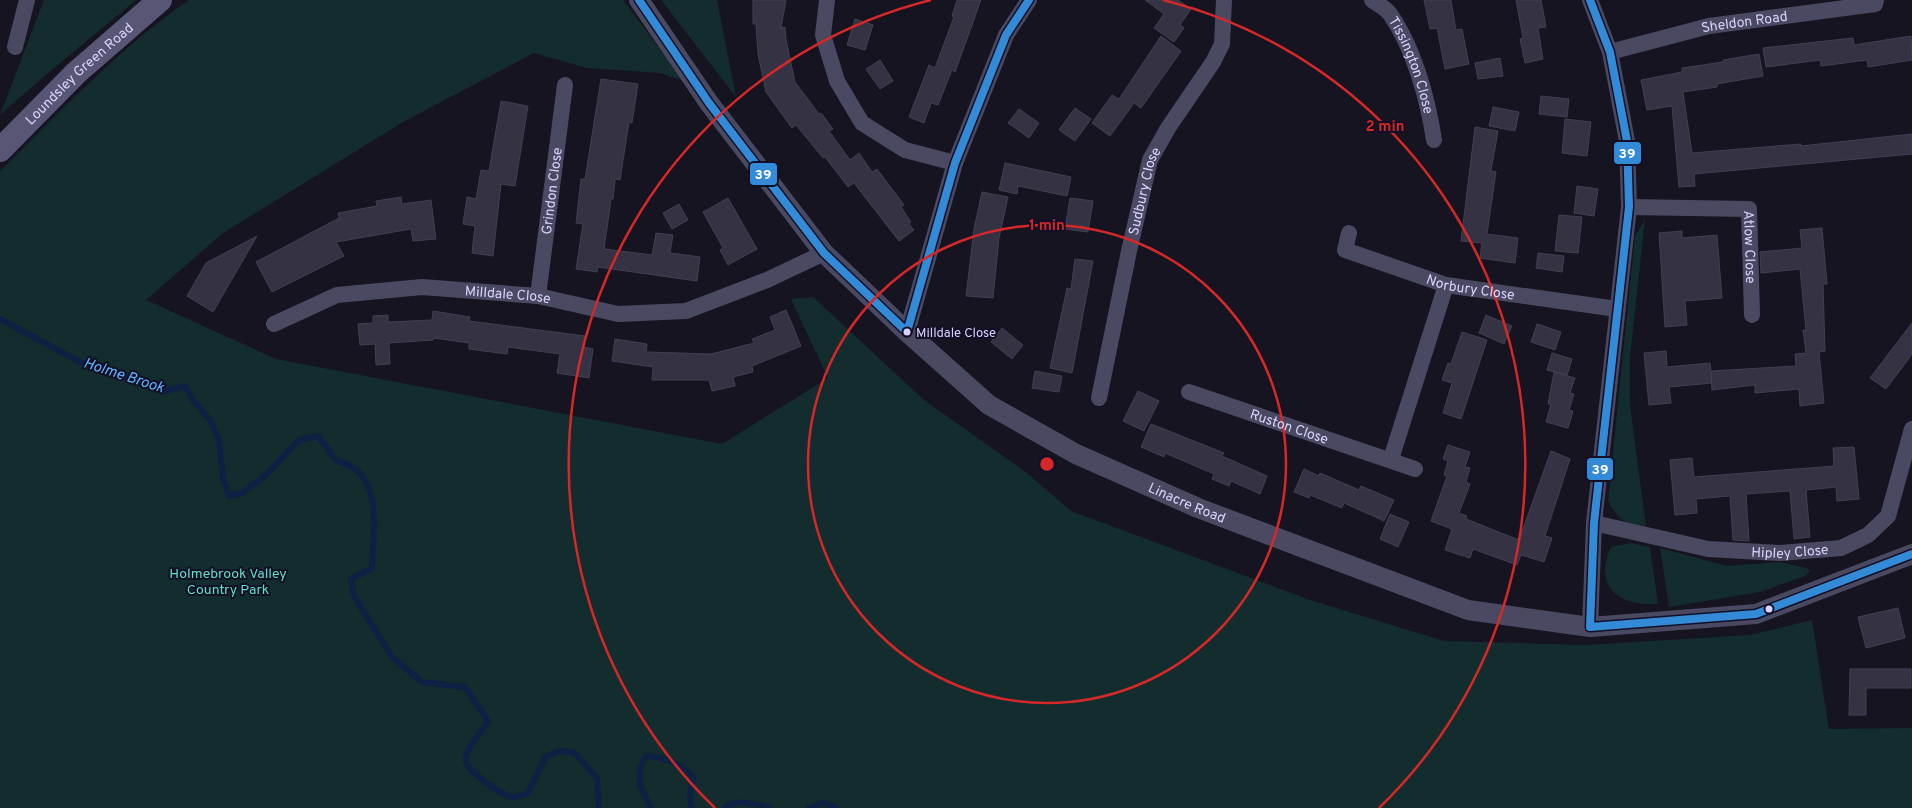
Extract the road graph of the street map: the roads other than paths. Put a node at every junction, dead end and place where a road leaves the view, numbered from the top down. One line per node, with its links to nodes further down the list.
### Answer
1 (27, 0): 10 (street)
2 (160, 0): 14 (main road, Loundsley Green Road)
3 (639, 0): 18 (street, Linacre Road)
4 (827, 0): 15 (street)
5 (1029, 0): 15 (street)
6 (1224, 0): 26 (street, Sudbury Close)
7 (1372, 0): 13 (street, Tissington Close)
8 (1590, 0): 11 (street)
9 (1876, 0): 11 (street, Sheldon Road)
10 (15, 47)
11 (1610, 52): 16 (street)
12 (565, 85): 20 (street, Grindon Close)
13 (1434, 140)
14 (0, 150)
15 (955, 163): 24 (street)
16 (1629, 206): 21 (street); 22 (street, Atlow Close)
17 (1349, 233): 19 (street, Norbury Close)
18 (824, 253): 20 (street, Milldale Close); 24 (street, Linacre Road)
19 (1446, 285): 21 (street, Norbury Close); 28 (street)
20 (538, 296): 23 (street, Milldale Close)
21 (1617, 309): 30 (street)
22 (1752, 315)
23 (274, 324)
24 (906, 332): 32 (street, Linacre Road)
25 (1189, 392): 28 (street, Ruston Close)
26 (1099, 398)
27 (1912, 429): 30 (street, Hipley Close)
28 (1391, 459): 29 (street, Ruston Close)
29 (1415, 469)
30 (1594, 523): 32 (street)
31 (1912, 554): 32 (street, Linacre Road)
32 (1590, 627)

